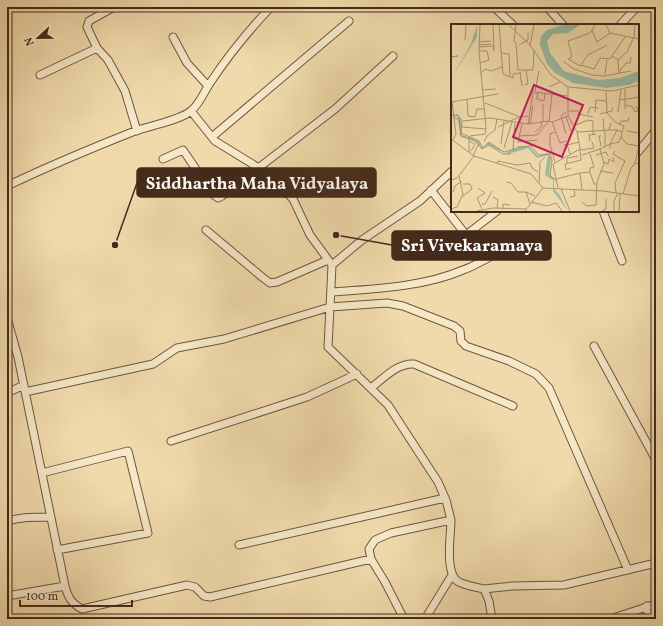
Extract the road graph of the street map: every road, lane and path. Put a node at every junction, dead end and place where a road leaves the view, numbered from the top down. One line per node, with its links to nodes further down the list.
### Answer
1 (114, 7): 11 (street)
2 (271, 7): 14 (street)
3 (498, 7): 7 (street)
4 (547, 7): 8 (street)
5 (638, 7): 9 (street)
6 (349, 21): 18 (street)
7 (512, 24)
8 (562, 24)
9 (621, 24)
10 (173, 37): 14 (street)
11 (97, 48): 13 (street); 17 (street)
12 (393, 56): 21 (street)
13 (40, 75)
14 (208, 86): 15 (street)
15 (191, 111): 17 (street); 18 (street)
16 (656, 130): 19 (street)
17 (137, 131): 23 (street)
18 (212, 138): 21 (street)
19 (639, 151)
20 (163, 159): 21 (street)
21 (260, 168): 30 (street)
22 (451, 172): 24 (street)
23 (7, 186)
24 (431, 190): 25 (street); 30 (street)
25 (496, 212)
26 (603, 212): 29 (street)
27 (206, 230): 30 (street)
28 (488, 258): 31 (street)
29 (622, 261)
30 (330, 263): 31 (street)
31 (331, 292): 32 (street)
32 (330, 307): 35 (street); 37 (street); 51 (street)
33 (7, 322): 37 (street)
34 (594, 346): 41 (street)
35 (357, 374): 36 (street); 40 (street)
36 (371, 388): 39 (street); 43 (street)
37 (25, 389): 38 (street); 42 (street)
38 (7, 393)
39 (513, 406)
40 (171, 441)
41 (656, 460)
42 (42, 473): 44 (street); 48 (street)
43 (445, 498): 45 (street); 47 (street)
44 (50, 517): 46 (street); 48 (street)
45 (451, 520): 49 (street); 52 (street)
46 (7, 522)
47 (239, 545)
48 (57, 550): 53 (street)
49 (371, 559): 53 (street); 58 (street)
50 (656, 563): 51 (street)
51 (628, 570): 54 (street)
52 (452, 575): 54 (street); 59 (street)
53 (65, 586): 55 (street)
54 (484, 589): 60 (street)
55 (7, 596)
56 (656, 604): 57 (street)
57 (647, 606): 61 (street); 62 (street)
58 (404, 619)
59 (425, 619)
60 (492, 619)
61 (610, 619)
62 (649, 619)

